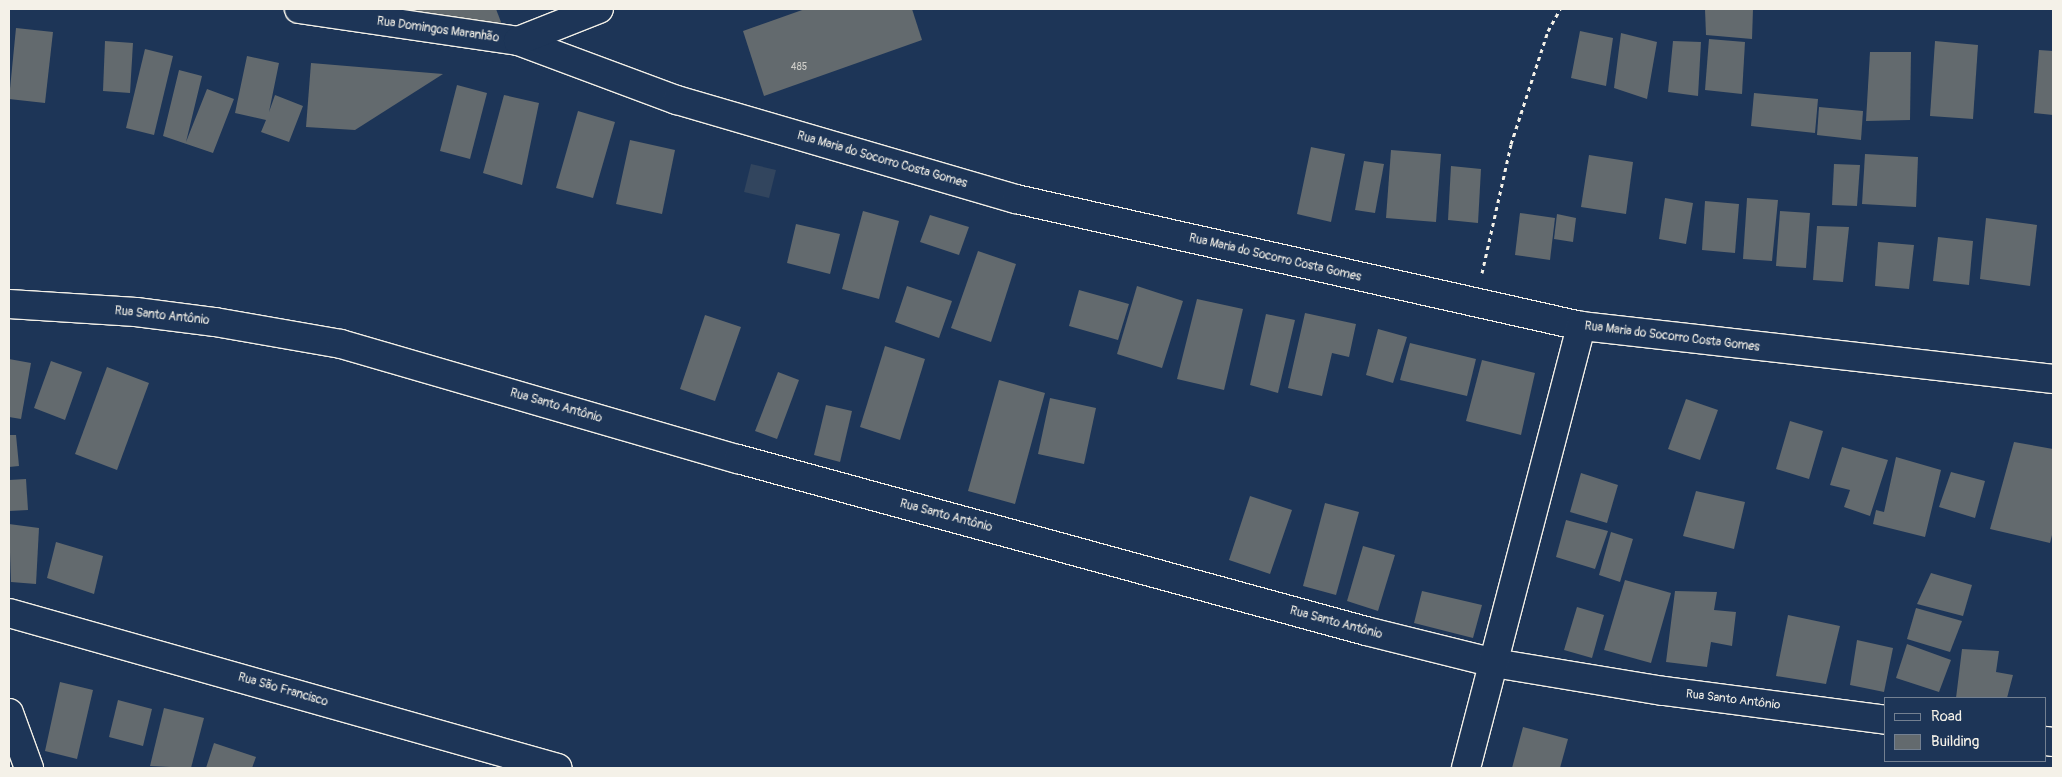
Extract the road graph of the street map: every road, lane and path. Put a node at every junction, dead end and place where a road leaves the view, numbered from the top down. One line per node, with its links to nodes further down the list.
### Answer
1 (299, 9): 4 (street, Rua Domingos Maranhão)
2 (599, 9): 4 (street)
3 (1560, 9): 5 (path)
4 (518, 41): 5 (street, Rua Maria do Socorro Costa Gomes)
5 (1476, 303): 7 (street, Rua Maria do Socorro Costa Gomes)
6 (9, 304): 10 (street, Rua Santo Antônio)
7 (1581, 326): 8 (street, Rua Maria do Socorro Costa Gomes); 10 (street)
8 (2053, 379)
9 (9, 612): 14 (street, Rua São Francisco)
10 (1494, 663): 12 (street, Rua Santo Antônio); 15 (street)
11 (9, 713): 13 (street)
12 (1884, 720)
13 (29, 768)
14 (558, 768)
15 (1466, 768)

